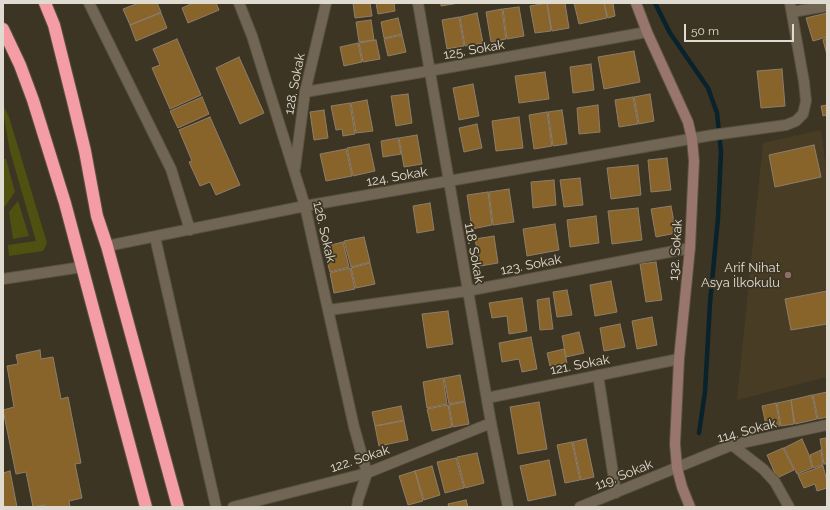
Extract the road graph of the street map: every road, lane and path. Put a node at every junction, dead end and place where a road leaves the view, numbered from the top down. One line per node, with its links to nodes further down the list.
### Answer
1 (45, 3): 19 (highway)
2 (89, 3): 17 (street)
3 (239, 3): 14 (street, 126. Sokak)
4 (326, 3): 12 (street, 128. Sokak)
5 (418, 3): 11 (street, 118. Sokak)
6 (636, 3): 10 (main road, 132. Sokak)
7 (827, 6): 8 (street)
8 (791, 7): 13 (street, 124. Sokak)
9 (3, 28): 21 (highway)
10 (647, 32): 11 (street, 125. Sokak); 13 (main road, 132. Sokak)
11 (429, 71): 12 (street, 125. Sokak); 15 (street, 118. Sokak)
12 (305, 92): 14 (street, 128. Sokak)
13 (692, 139): 15 (street, 124. Sokak); 20 (main road, 132. Sokak)
14 (294, 171): 16 (street, 126. Sokak)
15 (448, 181): 16 (street, 124. Sokak); 23 (street, 118. Sokak)
16 (305, 206): 17 (street, 124. Sokak); 24 (street, 126. Sokak)
17 (190, 230): 18 (street, 124. Sokak)
18 (155, 237): 19 (street, 124. Sokak); 36 (street)
19 (107, 246): 35 (highway)
20 (690, 248): 23 (street, 123. Sokak); 25 (main road, 132. Sokak)
21 (82, 267): 22 (street); 34 (highway)
22 (3, 279)
23 (467, 291): 24 (street, 123. Sokak); 27 (street, 118. Sokak)
24 (329, 310): 32 (street, 126. Sokak)
25 (679, 359): 26 (street, 121. Sokak); 31 (main road, 132. Sokak)
26 (598, 375): 27 (street, 121. Sokak); 33 (street)
27 (487, 398): 28 (street, 118. Sokak)
28 (491, 423): 32 (street, 122. Sokak); 39 (street, 118. Sokak)
29 (827, 425): 30 (street, 114. Sokak)
30 (732, 445): 31 (street, 114. Sokak); 42 (street)
31 (677, 468): 33 (street, 119. Sokak); 41 (main road, 132. Sokak)
32 (367, 473): 37 (street, 122. Sokak); 38 (street)
33 (616, 493): 40 (street, 119. Sokak)
34 (146, 507)
35 (178, 507)
36 (216, 507)
37 (233, 507)
38 (357, 507)
39 (508, 507)
40 (580, 507)
41 (690, 507)
42 (789, 507)

